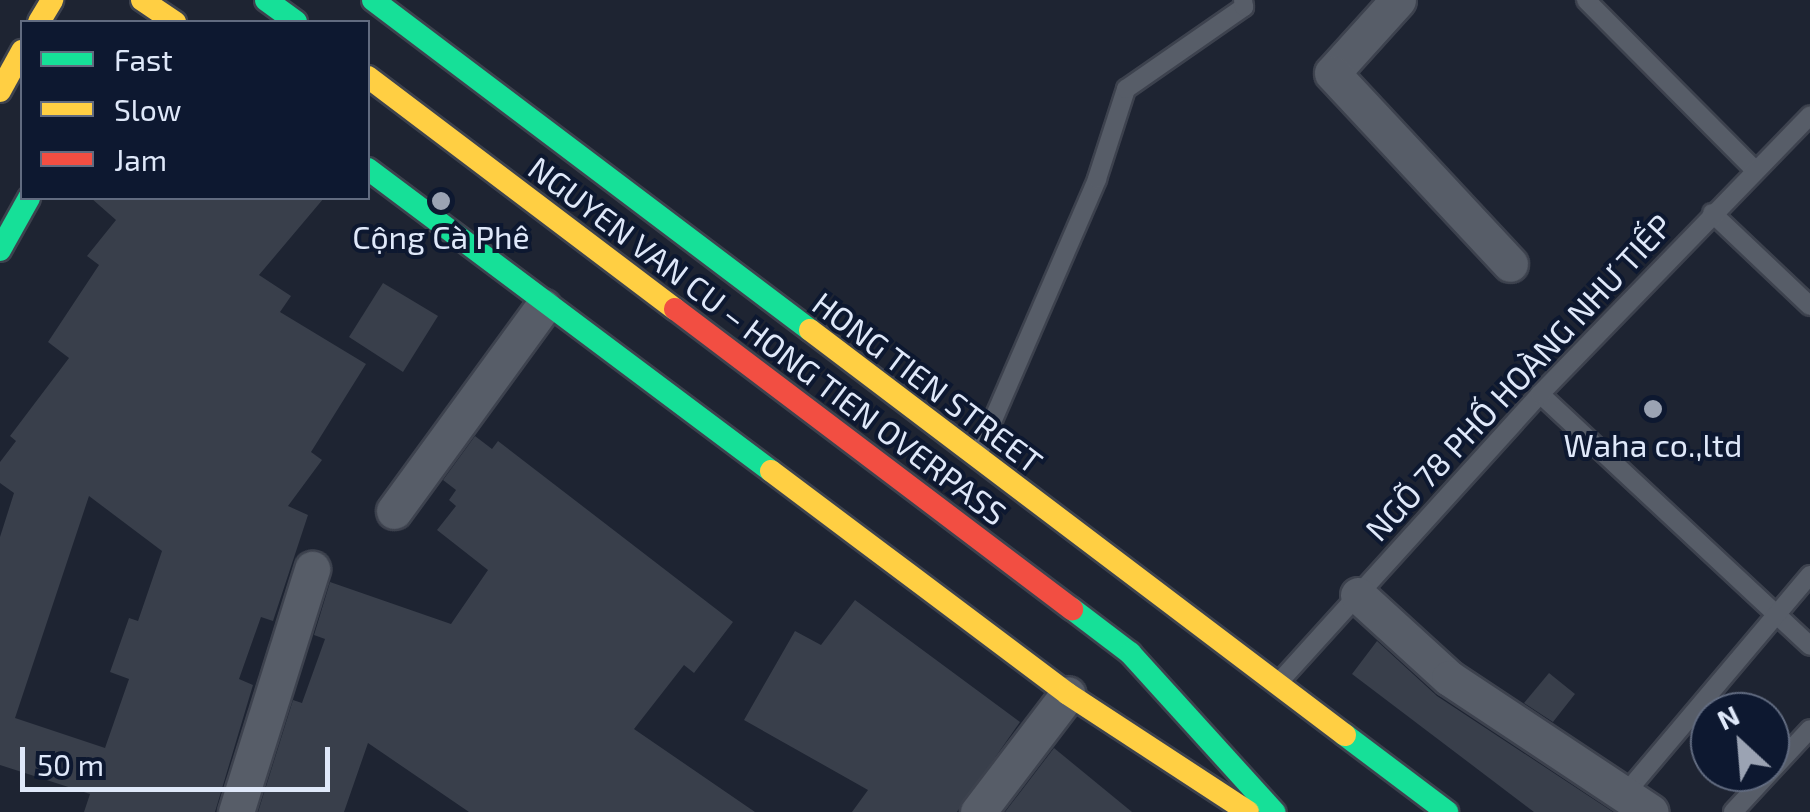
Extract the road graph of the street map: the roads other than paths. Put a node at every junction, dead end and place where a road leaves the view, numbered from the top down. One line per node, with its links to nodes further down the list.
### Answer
1 (139, 0): 7 (main road)
2 (266, 0): 8 (main road)
3 (372, 0): 22 (main road, HONG TIEN STREET)
4 (1243, 0): 22 (lane)
5 (1398, 0): 18 (street)
6 (1586, 0): 13 (lane)
7 (172, 20)
8 (293, 20)
9 (20, 55): 11 (main road)
10 (370, 78): 29 (main road, NGUYEN VAN CU – HONG TIEN OVERPASS)
11 (0, 91)
12 (1810, 116): 13 (lane, NGÕ 78 PHỐ HOÀNG NHƯ TIẾP)
13 (1755, 170): 16 (lane, NGÕ 78 PHỐ HOÀNG NHƯ TIẾP)
14 (370, 172): 20 (main road)
15 (28, 200): 17 (main road)
16 (1712, 213): 19 (lane); 21 (lane, NGÕ 78 PHỐ HOÀNG NHƯ TIẾP)
17 (0, 250)
18 (1510, 264)
19 (1810, 306)
20 (543, 307): 23 (street); 32 (main road)
21 (1540, 394): 26 (lane, NGÕ 78 PHỐ HOÀNG NHƯ TIẾP); 27 (lane)
22 (976, 460): 31 (main road, HONG TIEN STREET)
23 (394, 511)
24 (312, 569): 37 (street)
25 (1810, 575): 27 (lane)
26 (1358, 595): 31 (lane, NGÕ 78 PHỐ HOÀNG NHƯ TIẾP); 36 (street)
27 (1777, 615): 28 (lane); 36 (lane)
28 (1810, 646)
29 (1130, 654): 30 (main road); 40 (main road)
30 (1183, 675)
31 (1277, 685): 35 (main road, HONG TIEN STREET)
32 (1068, 694): 38 (street); 39 (main road)
33 (1271, 710): 35 (main road)
34 (1810, 729): 42 (lane)
35 (1360, 746): 41 (main road, HONG TIEN STREET)
36 (1637, 804)
37 (236, 812)
38 (978, 812)
39 (1248, 812)
40 (1274, 812)
41 (1448, 812)
42 (1733, 812)

